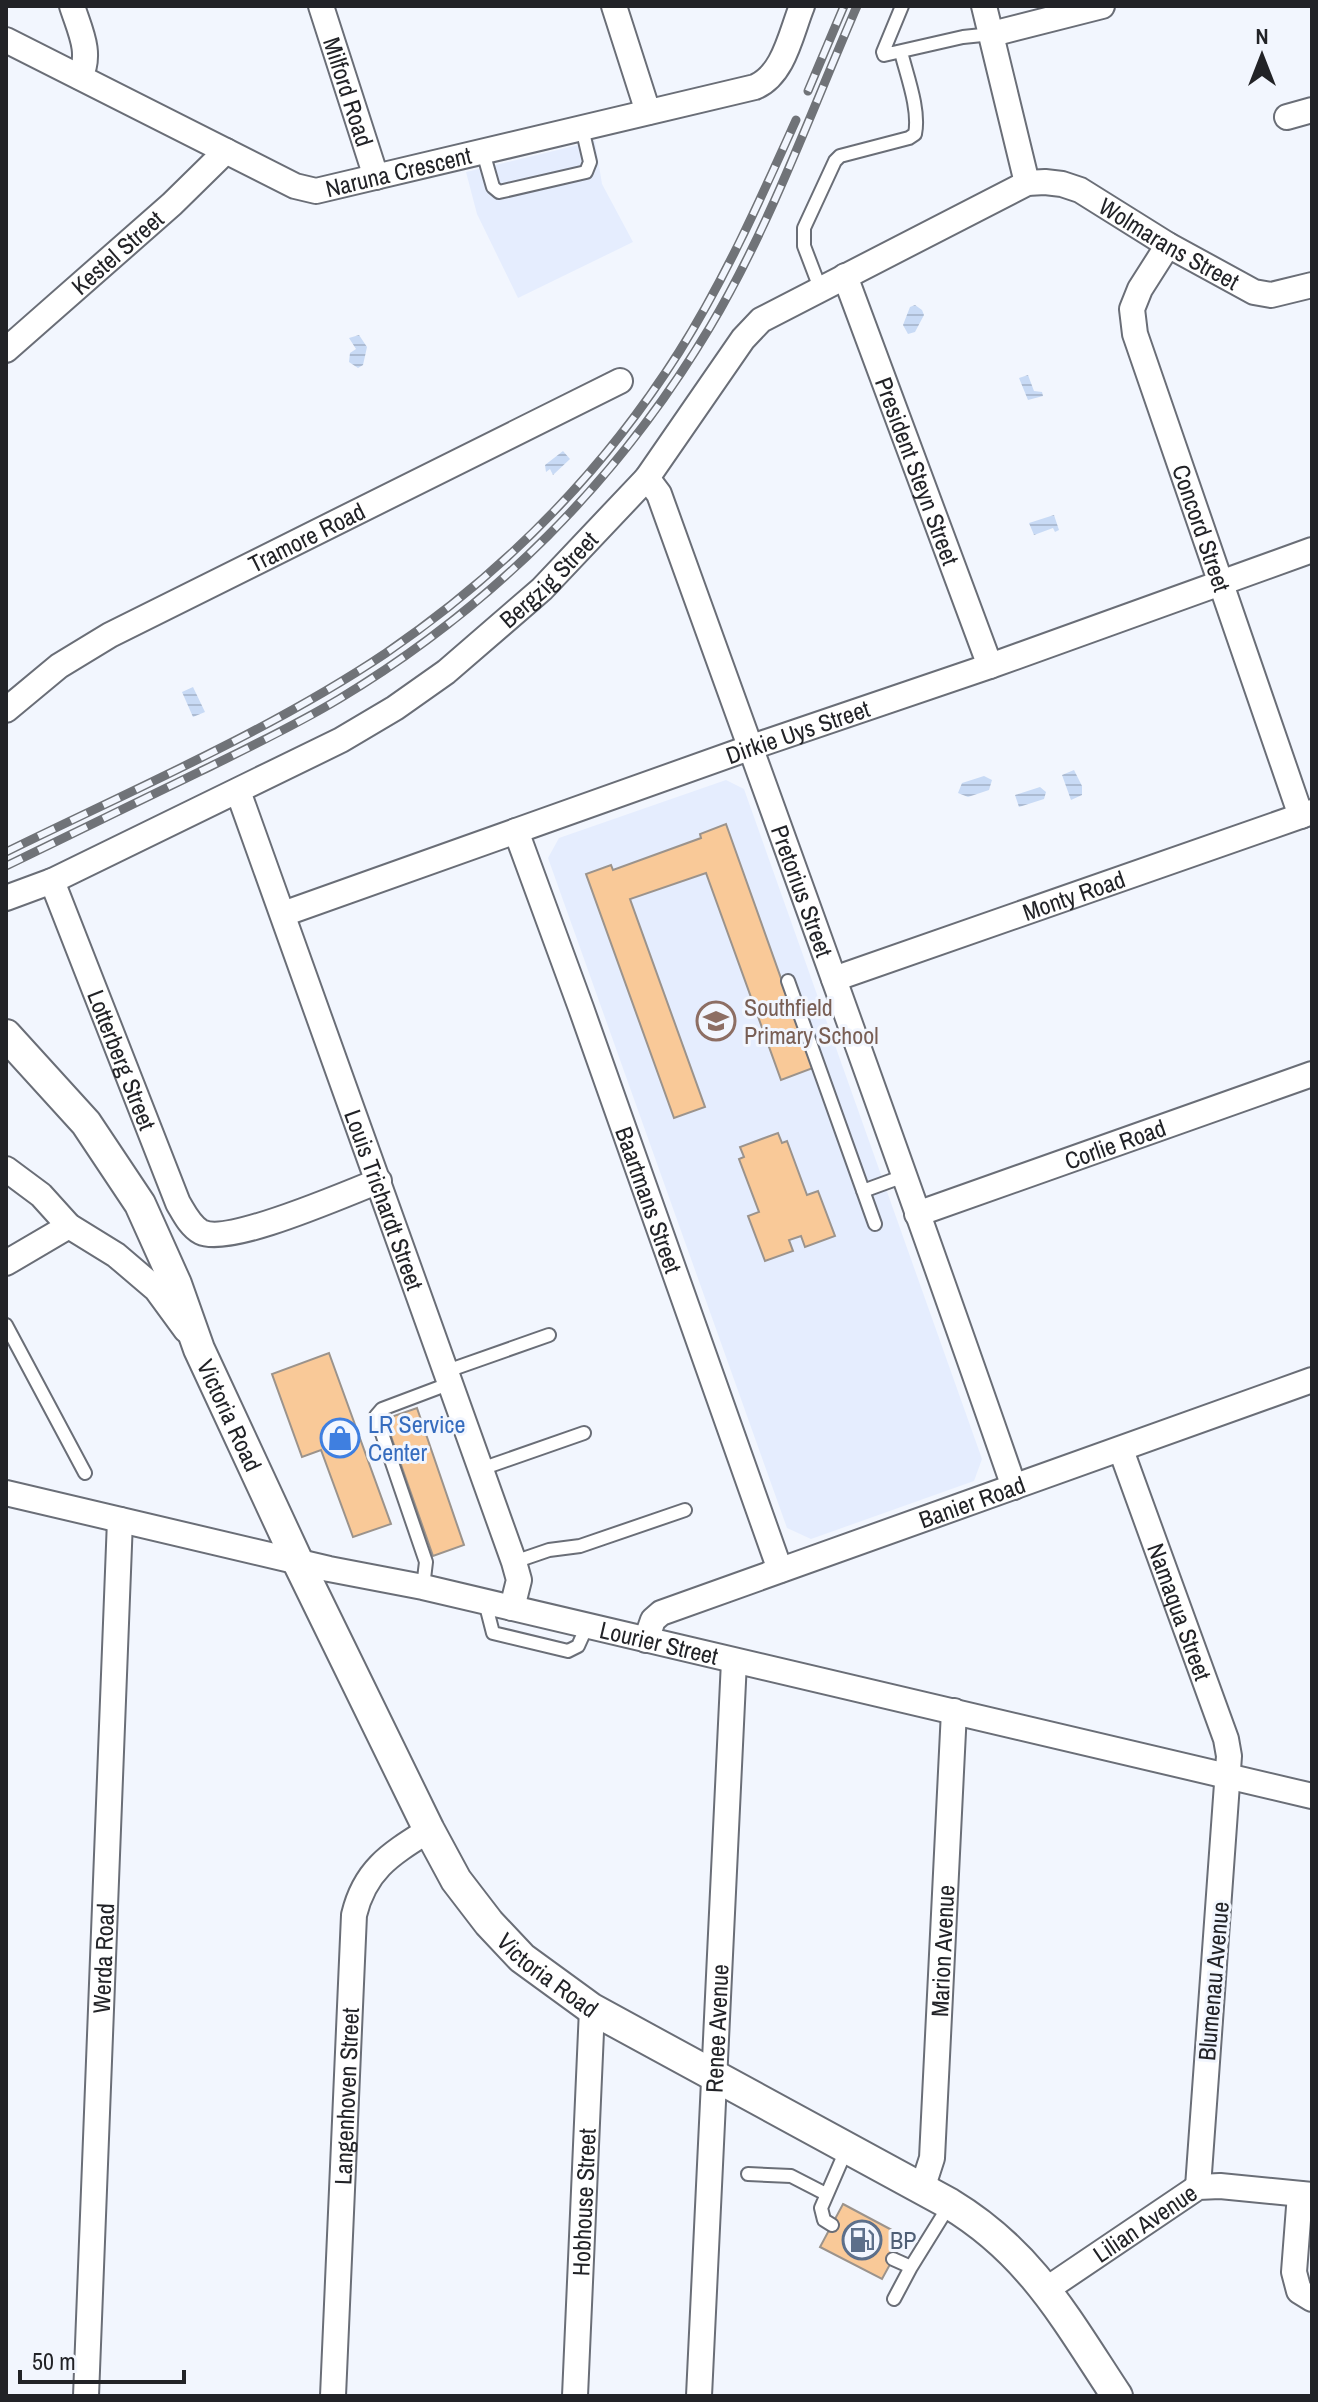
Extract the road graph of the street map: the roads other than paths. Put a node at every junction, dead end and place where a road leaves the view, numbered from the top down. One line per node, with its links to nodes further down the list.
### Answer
1 (72, 6): 11 (street)
2 (321, 6): 18 (street, Milford Road)
3 (614, 6): 13 (street)
4 (802, 6): 13 (street, Naruna Crescent)
5 (902, 6): 10 (lane)
6 (984, 6): 8 (street)
7 (1102, 6): 8 (street)
8 (992, 34): 10 (lane); 19 (street)
9 (6, 40): 11 (street, Naruna Crescent)
10 (901, 52): 23 (lane)
11 (80, 77): 16 (street, Naruna Crescent)
12 (1312, 110): 14 (street)
13 (648, 112): 15 (street, Naruna Crescent)
14 (1287, 117)
15 (582, 128): 17 (street, Naruna Crescent); 17 (lane)
16 (226, 151): 18 (street, Naruna Crescent); 24 (street, Kestel Street)
17 (483, 152): 18 (street, Naruna Crescent)
18 (376, 177)
19 (1027, 183): 20 (street, Wolmarans Street); 21 (street, Bergzig Street)
20 (1168, 245): 22 (street, Wolmarans Street); 28 (street, Concord Street)
21 (845, 276): 23 (street, Bergzig Street); 29 (street, President Steyn Street)
22 (1312, 285)
23 (820, 288): 26 (street, Bergzig Street)
24 (6, 350)
25 (620, 381): 30 (street, Tramore Road)
26 (647, 478): 31 (street, Pretorius Street); 32 (street, Bergzig Street)
27 (1312, 550): 28 (street, Dirkie Uys Street)
28 (1222, 581): 29 (street, Dirkie Uys Street); 33 (street, Concord Street)
29 (990, 666): 31 (street, Dirkie Uys Street)
30 (6, 710)
31 (749, 748): 34 (street, Dirkie Uys Street); 38 (street, Pretorius Street)
32 (238, 791): 35 (street, Bergzig Street); 37 (street, Louis Trichardt Street)
33 (1307, 814): 38 (street, Monty Road)
34 (516, 831): 37 (street, Dirkie Uys Street); 65 (street, Baartmans Street)
35 (52, 881): 36 (street, Bergzig Street); 44 (street, Lotterberg Street)
36 (6, 898)
37 (283, 914): 44 (street, Louis Trichardt Street)
38 (834, 979): 43 (street, Pretorius Street)
39 (788, 981): 45 (lane)
40 (6, 1035): 52 (street, Victoria Road)
41 (1312, 1074): 46 (street, Corlie Road)
42 (6, 1169): 48 (street, Victoria Road)
43 (904, 1176): 45 (lane); 46 (street, Pretorius Street)
44 (379, 1181): 53 (street, Louis Trichardt Street)
45 (863, 1191): 47 (lane)
46 (917, 1214): 59 (street, Pretorius Street)
47 (875, 1224)
48 (69, 1226): 49 (street); 52 (street, Victoria Road)
49 (6, 1263)
50 (6, 1325): 58 (lane)
51 (549, 1335): 53 (lane)
52 (199, 1349): 63 (street, Victoria Road)
53 (449, 1377): 57 (street, Louis Trichardt Street); 66 (lane)
54 (1312, 1380): 56 (street, Banier Road)
55 (584, 1433): 57 (lane)
56 (1121, 1450): 59 (street, Banier Road); 73 (street, Namaqua Street)
57 (481, 1469): 64 (street, Louis Trichardt Street)
58 (85, 1473)
59 (1014, 1487): 65 (street, Banier Road)
60 (6, 1493): 62 (street, Lourier Street)
61 (685, 1510): 64 (lane)
62 (120, 1520): 63 (street, Lourier Street); 91 (street, Werda Road)
63 (297, 1560): 66 (street, Lourier Street); 75 (street, Victoria Road)
64 (514, 1562): 68 (street, Louis Trichardt Street)
65 (780, 1570): 70 (street, Banier Road)
66 (423, 1587): 67 (street, Lourier Street)
67 (485, 1602): 68 (street, Lourier Street); 69 (lane)
68 (512, 1608): 69 (street, Lourier Street)
69 (587, 1626): 70 (street, Lourier Street)
70 (646, 1640): 71 (street, Lourier Street)
71 (734, 1661): 72 (street, Lourier Street); 77 (street, Renee Avenue)
72 (954, 1711): 73 (street, Lourier Street); 81 (street, Marion Avenue)
73 (1230, 1776): 74 (street, Lourier Street); 80 (street, Blumenau Avenue)
74 (1312, 1796)
75 (429, 1830): 76 (street, Victoria Road); 92 (street, Langenhoven Street)
76 (592, 2009): 77 (street, Victoria Road); 93 (street, Hobhouse Street)
77 (713, 2075): 78 (street, Victoria Road); 94 (street, Renee Avenue)
78 (847, 2148): 81 (street, Victoria Road); 82 (lane)
79 (748, 2174): 82 (lane)
80 (1198, 2187): 83 (street, Lilian Avenue); 88 (street, Lilian Avenue)
81 (922, 2189): 84 (street, Victoria Road)
82 (826, 2194): 85 (lane)
83 (1306, 2194): 90 (street, Lilian Avenue)
84 (950, 2204): 87 (lane); 88 (street, Victoria Road)
85 (832, 2225)
86 (893, 2259): 87 (lane)
87 (911, 2267): 89 (lane)
88 (1047, 2289): 95 (street, Victoria Road)
89 (894, 2299)
90 (1312, 2299)
91 (86, 2396)
92 (333, 2396)
93 (575, 2396)
94 (699, 2396)
95 (1117, 2396)

